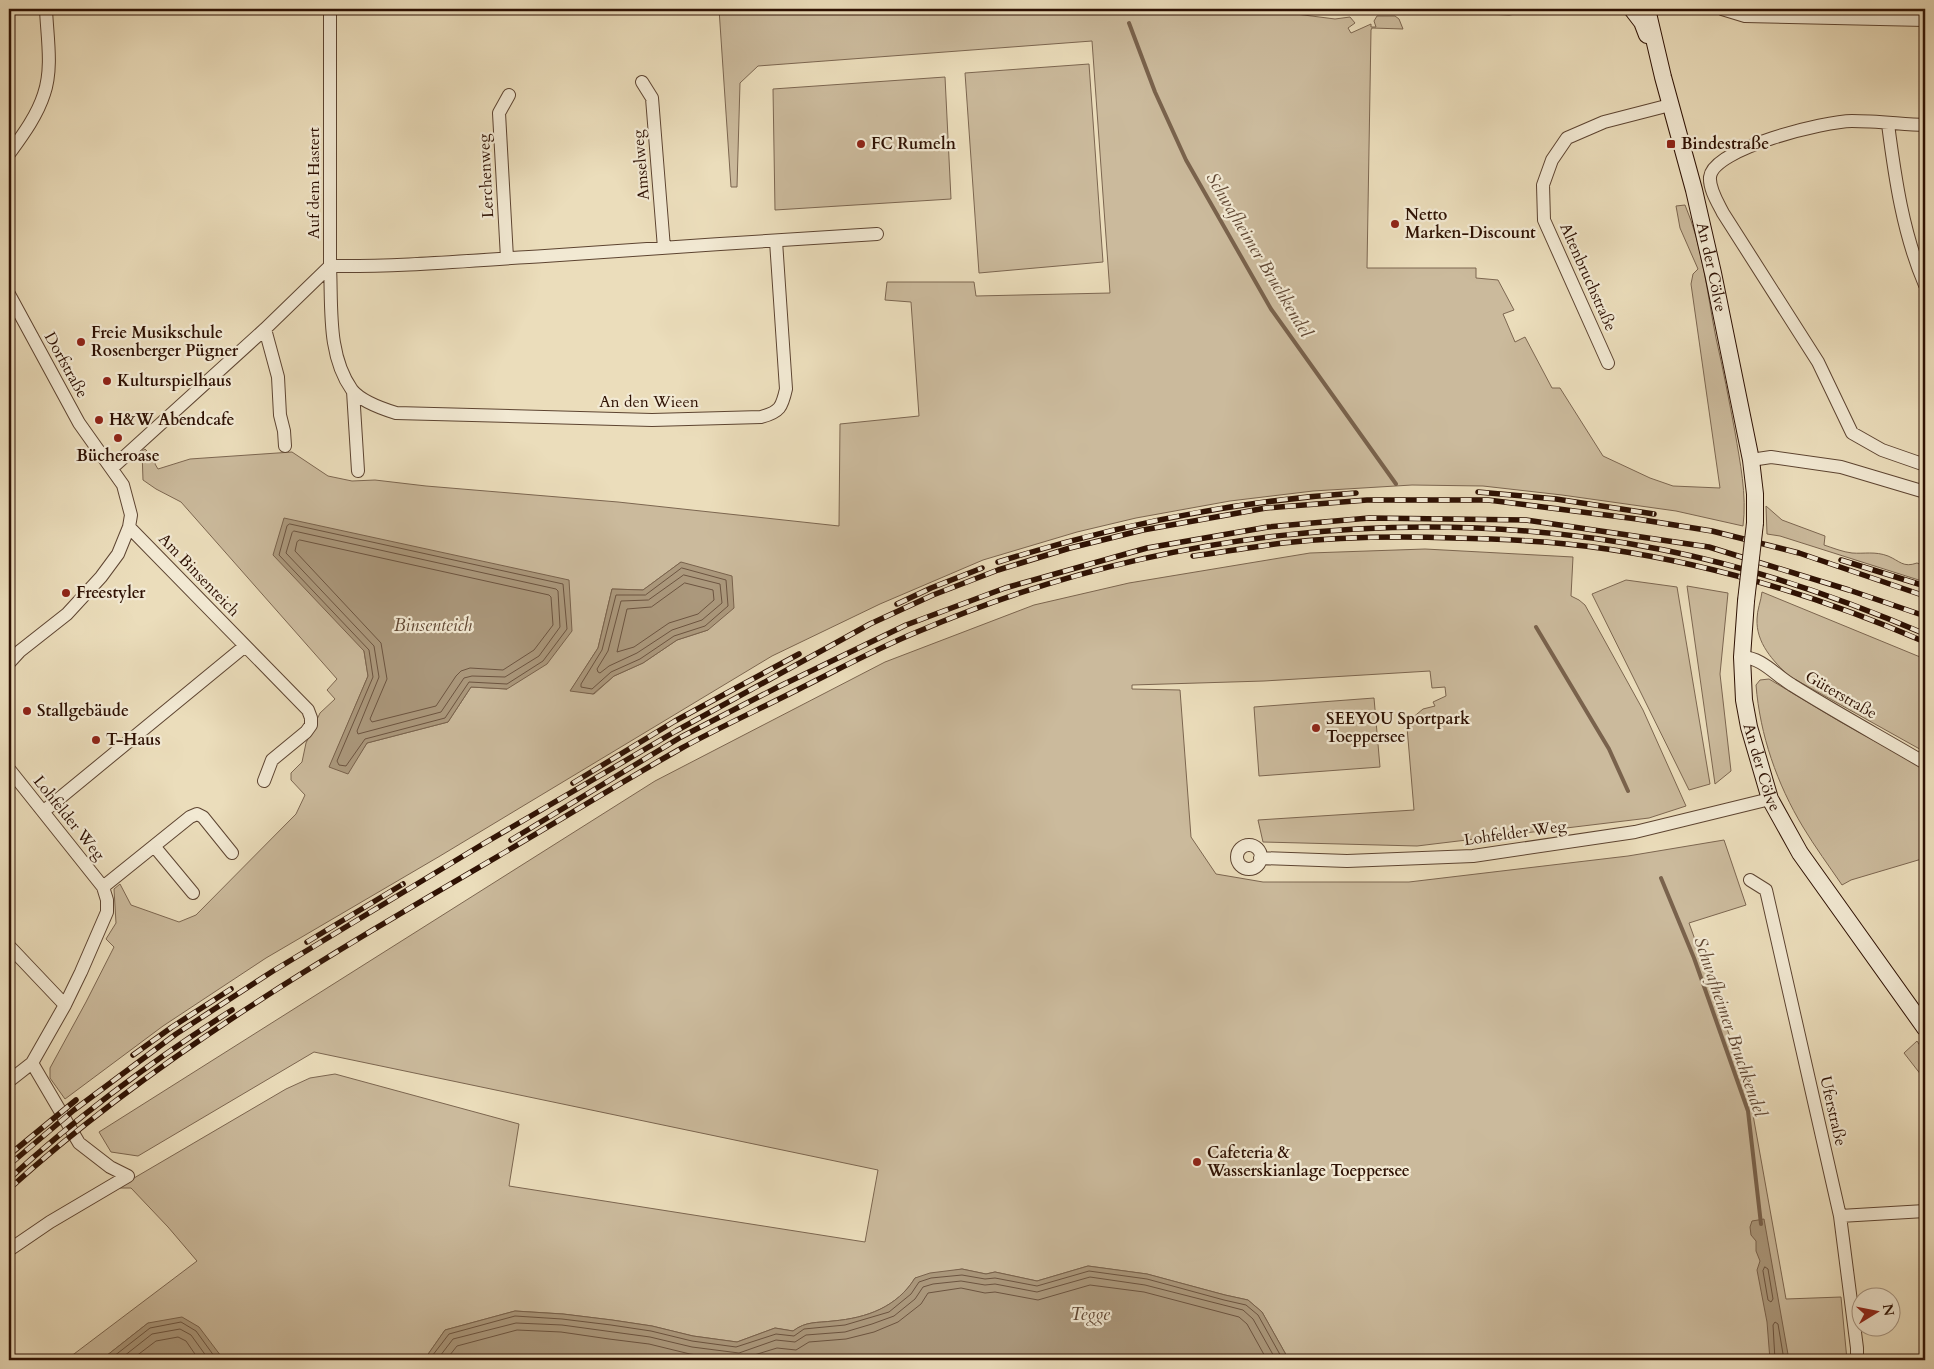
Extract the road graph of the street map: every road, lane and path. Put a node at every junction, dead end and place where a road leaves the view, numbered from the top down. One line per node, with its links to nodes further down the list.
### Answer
1 (46, 9): 13 (street)
2 (330, 9): 18 (street, Auf dem Hastert)
3 (1632, 9): 7 (street, An der Cölve)
4 (1647, 9): 7 (street, An der Cölve)
5 (1722, 9): 6 (street)
6 (1925, 20)
7 (1663, 77): 10 (street, An der Cölve)
8 (642, 82): 16 (street, Amselweg)
9 (508, 95): 17 (street, Lerchenweg)
10 (1670, 105): 22 (street, Altenbruchstraße); 25 (street, An der Cölve)
11 (1888, 124): 12 (street); 19 (street); 26 (street)
12 (1925, 125)
13 (9, 154)
14 (877, 234): 15 (street)
15 (776, 241): 16 (street); 23 (street, An den Wieen)
16 (664, 248): 17 (street)
17 (507, 258): 18 (street)
18 (330, 266): 21 (street); 23 (street, An den Wieen)
19 (1925, 285)
20 (9, 294): 27 (street, Dorfstraße)
21 (265, 330): 24 (street); 27 (street)
22 (1608, 363)
23 (353, 391): 28 (street, An den Wieen)
24 (285, 446)
25 (1751, 460): 29 (street); 32 (street, An der Cölve, bridge)
26 (1925, 465)
27 (112, 468): 30 (street, Dorfstraße)
28 (358, 470)
29 (1925, 492)
30 (129, 527): 31 (street, Am Binsenteich); 33 (street, Dorfstraße)
31 (245, 646): 36 (street, Am Binsenteich); 38 (street)
32 (1742, 657): 34 (street, Güterstraße); 37 (street, An der Cölve)
33 (9, 663)
34 (1925, 763)
35 (9, 769): 38 (street, Lohfelder Weg)
36 (264, 781)
37 (1770, 799): 41 (street, Lohfelder Weg); 47 (street, An der Cölve)
38 (44, 811): 43 (street, Lohfelder Weg)
39 (154, 846): 40 (street, Lohfelder Weg); 43 (street, Lohfelder Weg); 44 (street)
40 (232, 853)
41 (1260, 858)
42 (1750, 880): 51 (street, Uferstraße)
43 (104, 887): 46 (street)
44 (193, 893)
45 (9, 946): 46 (street)
46 (65, 1005): 48 (street)
47 (1925, 1028)
48 (32, 1063): 49 (street); 52 (street)
49 (9, 1081)
50 (1925, 1211): 51 (street)
51 (1840, 1216): 53 (street, Uferstraße)
52 (9, 1250)
53 (1858, 1360)

